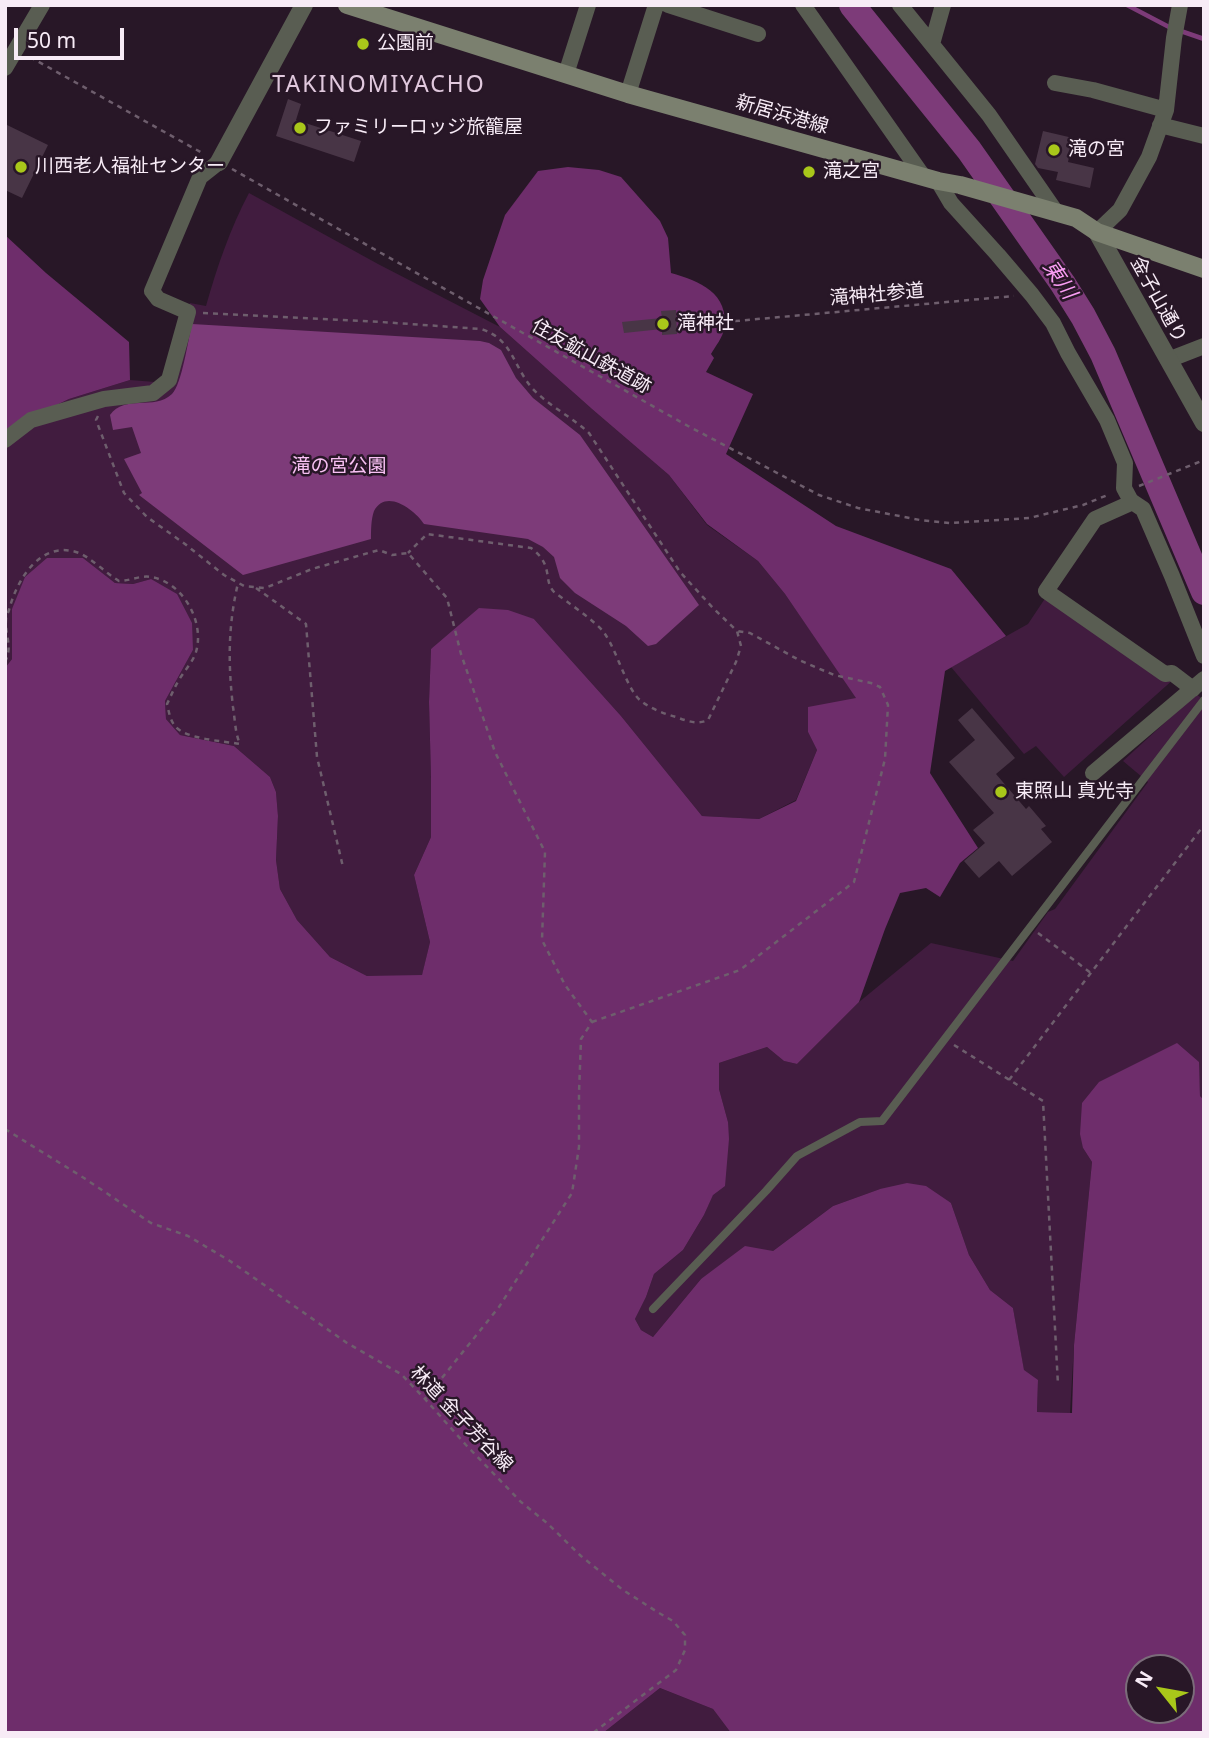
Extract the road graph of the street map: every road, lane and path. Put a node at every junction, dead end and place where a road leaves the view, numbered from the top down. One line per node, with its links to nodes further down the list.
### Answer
1 (42, 5): 13 (street)
2 (304, 5): 20 (street)
3 (347, 5): 15 (main road, 新居浜港線)
4 (588, 5): 15 (street)
5 (656, 5): 17 (street)
6 (668, 5): 11 (street)
7 (803, 5): 21 (street)
8 (900, 5): 12 (street)
9 (943, 5): 12 (street)
10 (1178, 12): 18 (street)
11 (758, 34)
12 (932, 44): 22 (street)
13 (17, 50): 14 (street); 20 (path, 住友鉱山鉄道跡)
14 (5, 68)
15 (566, 75): 17 (main road, 新居浜港線)
16 (1055, 83): 18 (street)
17 (628, 94): 21 (main road, 新居浜港線)
18 (1163, 117): 19 (street); 23 (street)
19 (1204, 136)
20 (219, 162): 26 (street); 34 (path, 住友鉱山鉄道跡)
21 (930, 178): 22 (main road, 新居浜港線); 25 (street)
22 (1047, 209): 23 (main road, 新居浜港線)
23 (1097, 232): 24 (main road, 新居浜港線); 29 (street, 金子山通り)
24 (1204, 269)
25 (1032, 295): 27 (path, 滝神社参道); 34 (street)
26 (188, 312): 32 (street); 38 (path)
27 (725, 322)
28 (1204, 346): 29 (street)
29 (1168, 360): 30 (street, 金子山通り)
30 (1202, 416)
31 (96, 420): 36 (path)
32 (5, 440)
33 (1204, 460): 34 (path, 住友鉱山鉄道跡)
34 (1131, 492): 39 (street); 41 (street)
35 (408, 554): 37 (path); 38 (path); 47 (path)
36 (238, 583): 37 (path); 40 (path)
37 (254, 587): 44 (path)
38 (737, 631): 47 (path)
39 (1204, 656)
40 (5, 662)
41 (1200, 689): 42 (street); 45 (lane)
42 (1093, 773)
43 (1204, 825): 46 (path)
44 (344, 867)
45 (1030, 927): 46 (path); 48 (lane)
46 (1091, 973): 49 (path)
47 (592, 1021): 53 (path)
48 (944, 1039): 49 (path); 51 (lane)
49 (1009, 1080): 52 (path)
50 (5, 1129): 53 (path, 林道 金子芳谷線)
51 (653, 1309)
52 (1058, 1385)
53 (425, 1399): 54 (path, 林道 金子芳谷線)
54 (593, 1733)

